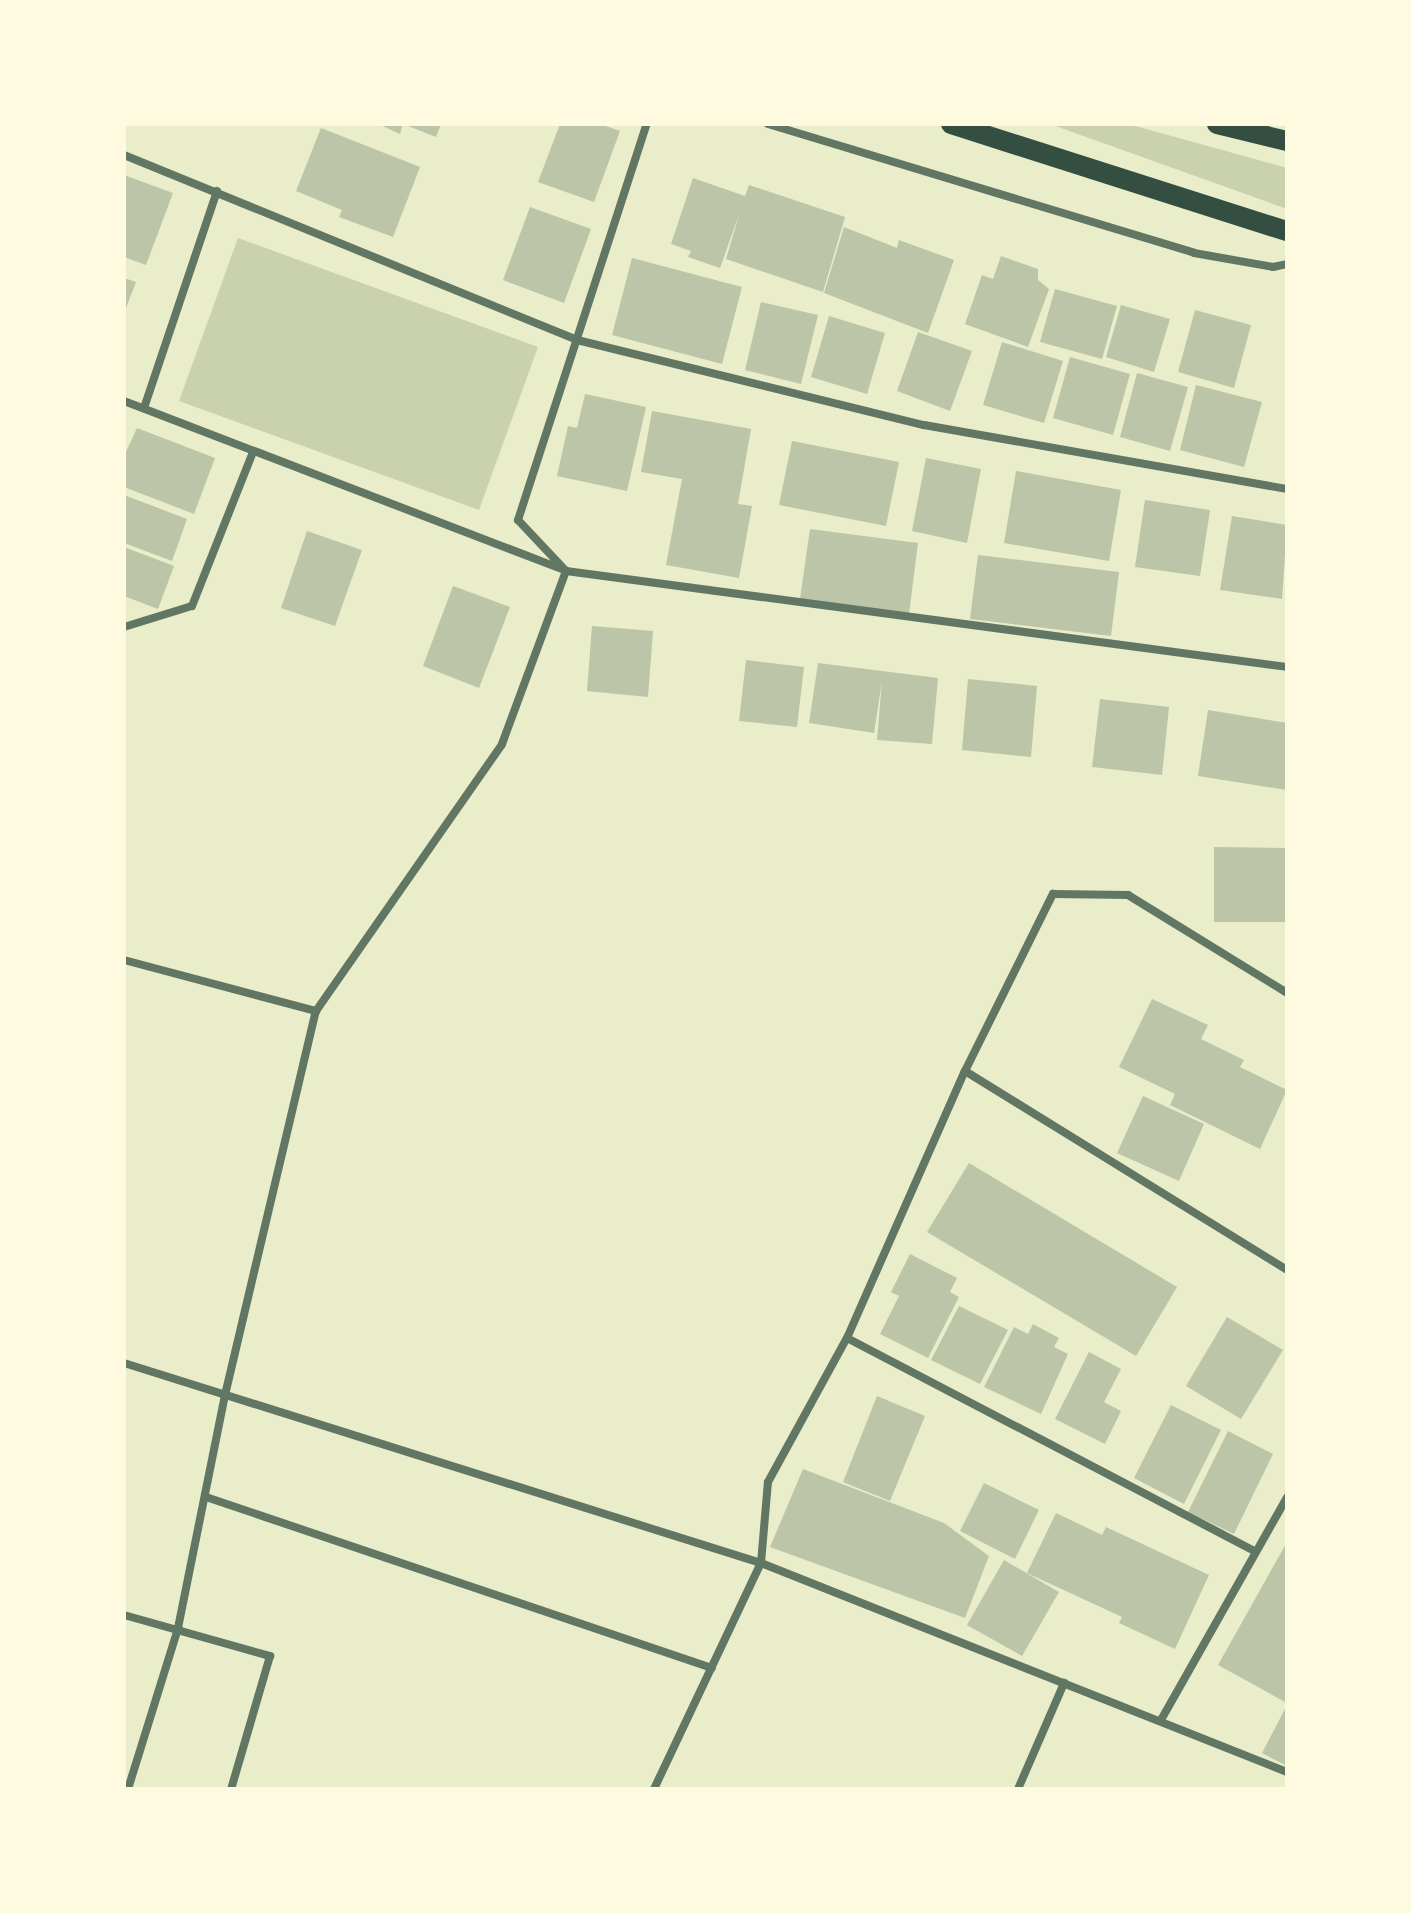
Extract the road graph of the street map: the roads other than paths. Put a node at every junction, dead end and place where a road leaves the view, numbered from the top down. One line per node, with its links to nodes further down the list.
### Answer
1 (647, 124): 10 (street)
2 (768, 124): 9 (street)
3 (951, 124): 8 (main road)
4 (1217, 124): 5 (main road)
5 (1287, 141)
6 (124, 155): 7 (street)
7 (217, 191): 10 (street); 12 (street)
8 (1287, 231)
9 (1287, 264)
10 (577, 340): 14 (street); 15 (street)
11 (124, 401): 12 (street)
12 (144, 408): 13 (street)
13 (253, 452): 15 (street); 16 (street)
14 (1287, 489)
15 (566, 571): 17 (street); 20 (street)
16 (124, 627)
17 (1287, 667)
18 (124, 960): 20 (street)
19 (1287, 993): 21 (street)
20 (316, 1011): 25 (street)
21 (965, 1071): 22 (street); 23 (street)
22 (1287, 1270)
23 (847, 1338): 28 (street); 29 (street)
24 (124, 1363): 25 (street)
25 (225, 1395): 26 (street); 29 (street)
26 (206, 1497): 31 (street); 32 (street)
27 (1287, 1497): 28 (street)
28 (1253, 1550): 34 (street)
29 (761, 1563): 32 (street); 33 (street)
30 (124, 1615): 31 (street)
31 (178, 1628): 36 (street); 37 (street)
32 (712, 1668): 38 (street)
33 (1064, 1683): 34 (street); 39 (street)
34 (1161, 1720): 35 (street)
35 (1287, 1772)
36 (128, 1789)
37 (231, 1789)
38 (654, 1789)
39 (1018, 1789)

